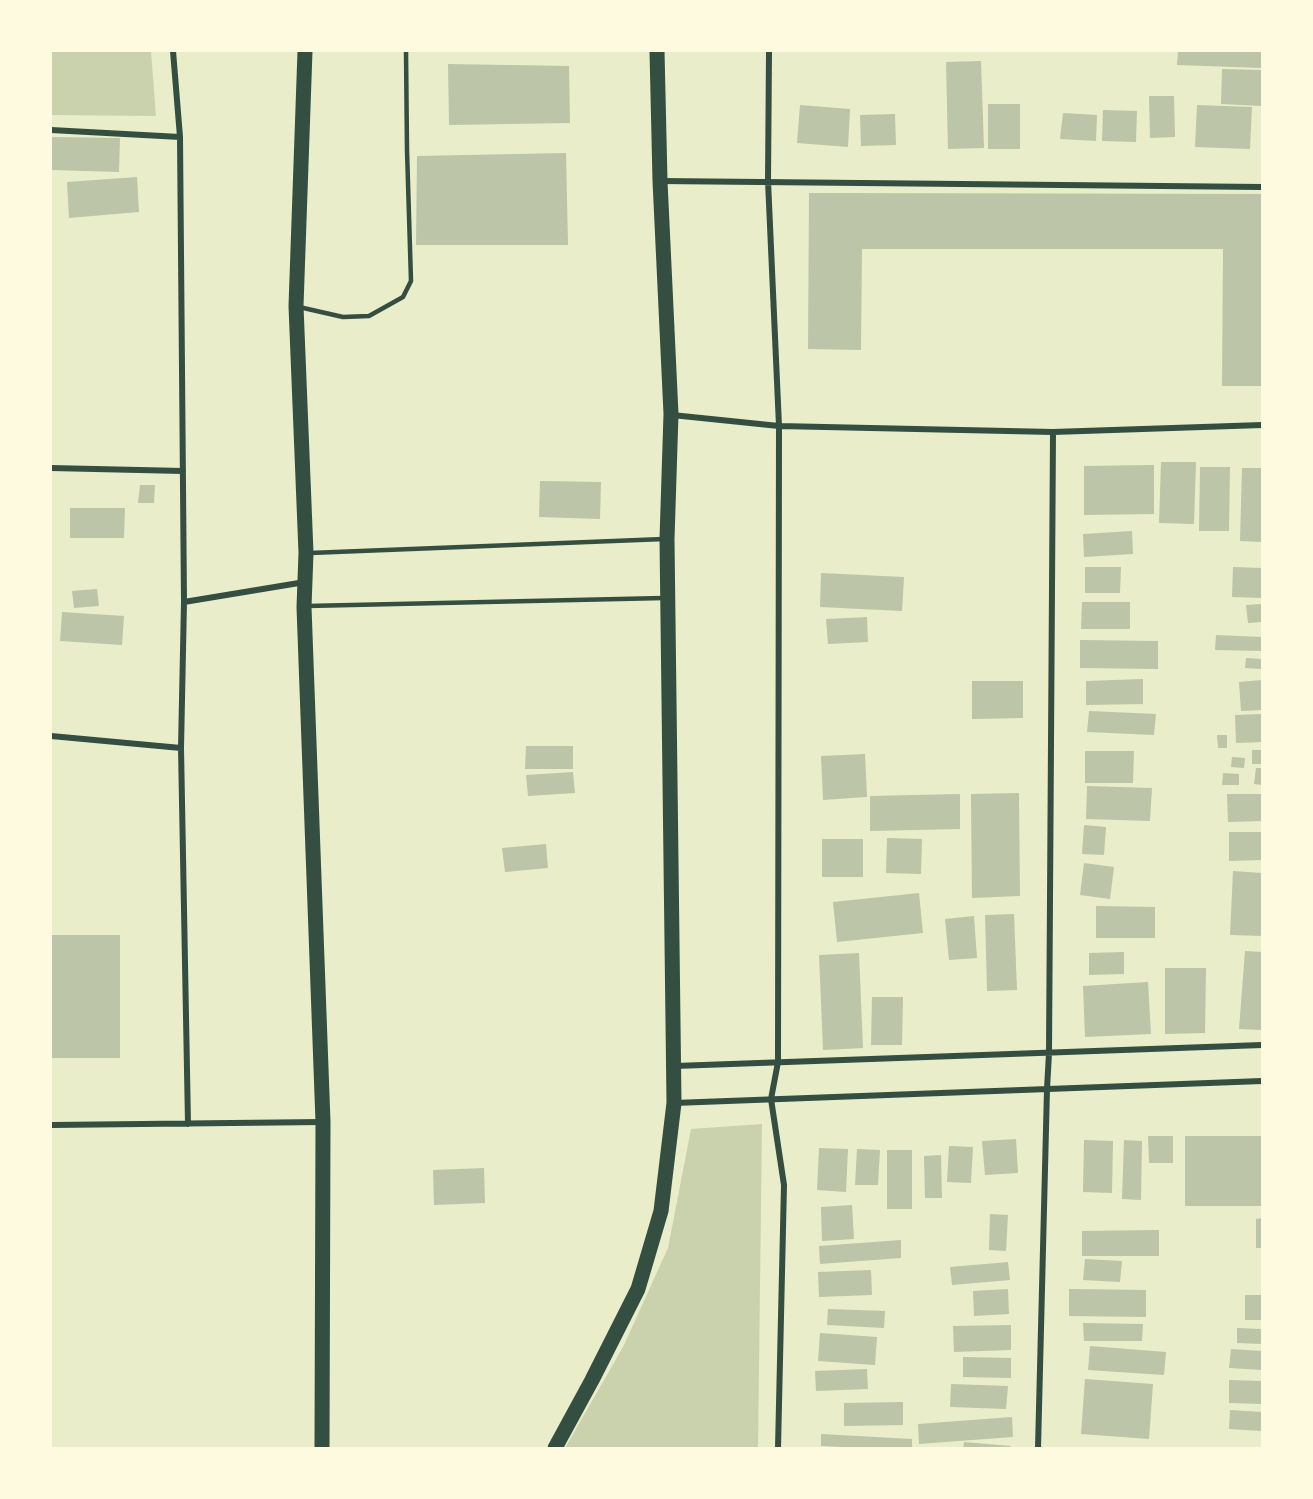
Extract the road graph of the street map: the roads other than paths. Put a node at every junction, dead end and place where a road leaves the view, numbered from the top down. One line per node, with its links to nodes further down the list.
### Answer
1 (173, 51): 7 (street)
2 (305, 51): 11 (main road)
3 (406, 51): 11 (lane)
4 (657, 51): 8 (main road)
5 (769, 51): 9 (street)
6 (51, 130): 7 (street)
7 (180, 137): 17 (street)
8 (660, 181): 9 (street); 12 (main road)
9 (768, 182): 10 (street); 14 (street)
10 (1262, 187)
11 (296, 306): 19 (main road)
12 (671, 414): 14 (street); 18 (main road)
13 (1262, 425): 15 (street)
14 (779, 426): 15 (street); 28 (street)
15 (1053, 432): 27 (street)
16 (51, 468): 17 (street)
17 (183, 471): 22 (street)
18 (667, 539): 19 (lane); 21 (main road)
19 (306, 553): 20 (main road)
20 (304, 582): 22 (street); 23 (main road)
21 (668, 598): 23 (lane); 29 (main road)
22 (184, 602): 25 (street)
23 (304, 607): 34 (main road)
24 (51, 736): 25 (street)
25 (181, 748): 35 (street)
26 (1262, 1045): 27 (street)
27 (1049, 1053): 28 (street); 31 (street)
28 (778, 1062): 29 (street); 32 (street)
29 (673, 1066): 33 (main road)
30 (1262, 1081): 31 (street)
31 (1047, 1089): 32 (street); 40 (street)
32 (771, 1099): 33 (street); 39 (street)
33 (674, 1103): 38 (main road)
34 (323, 1122): 35 (street); 37 (main road)
35 (188, 1124): 36 (street)
36 (51, 1125)
37 (322, 1448)
38 (555, 1448)
39 (778, 1448)
40 (1038, 1448)

